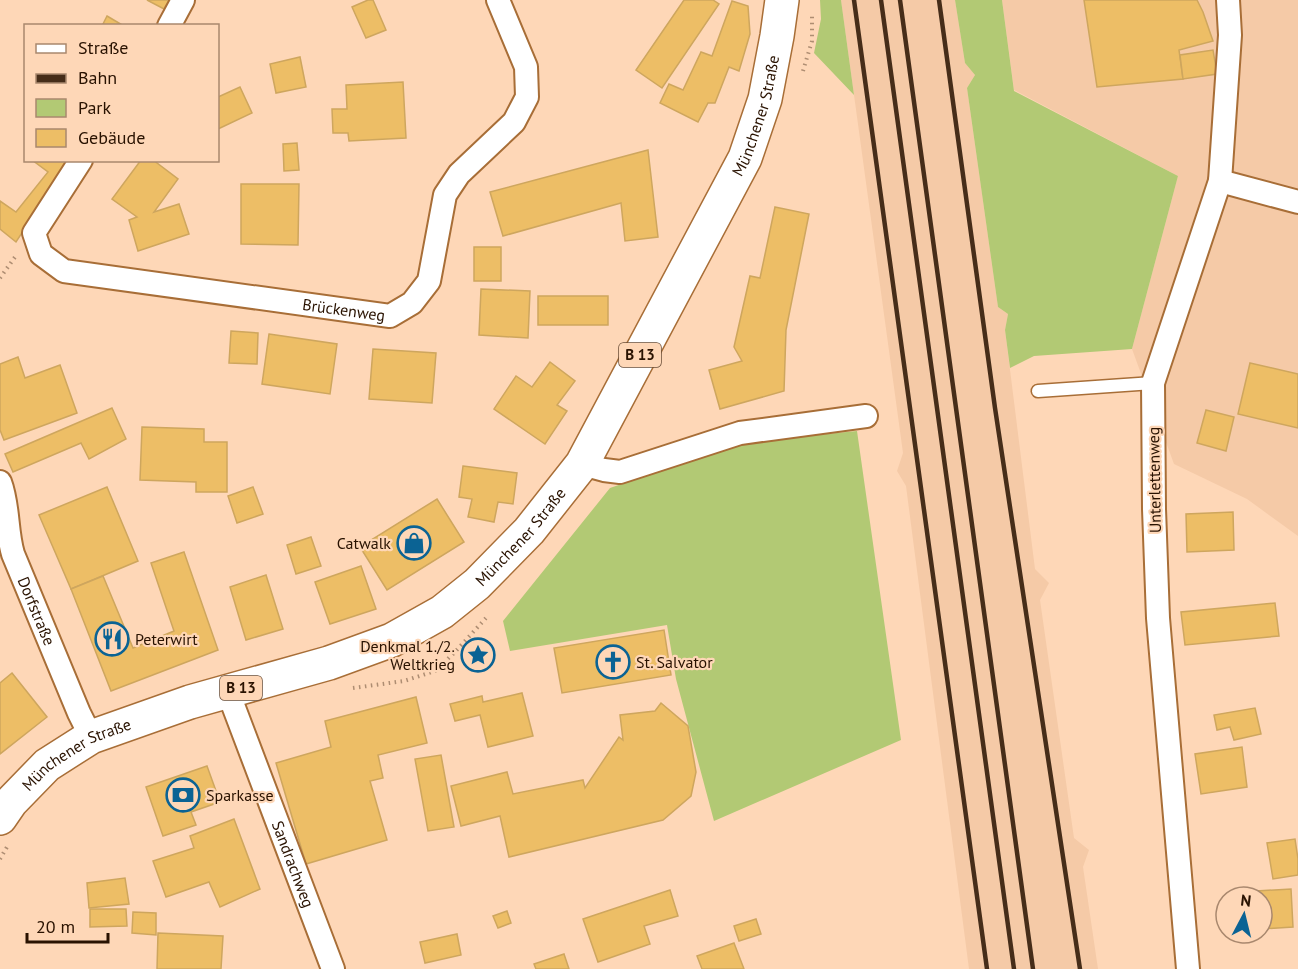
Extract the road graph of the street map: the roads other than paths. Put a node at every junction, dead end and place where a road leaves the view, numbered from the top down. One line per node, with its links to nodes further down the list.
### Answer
1 (183, 0): 5 (street)
2 (498, 0): 6 (street, Brückenweg)
3 (782, 0): 12 (main road, Münchener Straße / B 13)
4 (1228, 0): 7 (street, Unterlettenweg)
5 (170, 24)
6 (80, 162)
7 (1220, 181): 8 (street); 9 (street, Unterlettenweg)
8 (1298, 202)
9 (1153, 383): 10 (lane); 18 (street, Unterlettenweg)
10 (1038, 391)
11 (866, 416): 12 (street)
12 (582, 464): 14 (main road, Münchener Straße / B 13)
13 (0, 482): 15 (street, Dorfstraße)
14 (228, 692): 15 (main road, Münchener Straße / B 13); 17 (street, Sandrachweg)
15 (91, 737): 16 (main road, Münchener Straße / B 13)
16 (5, 829)
17 (333, 969)
18 (1188, 969)

